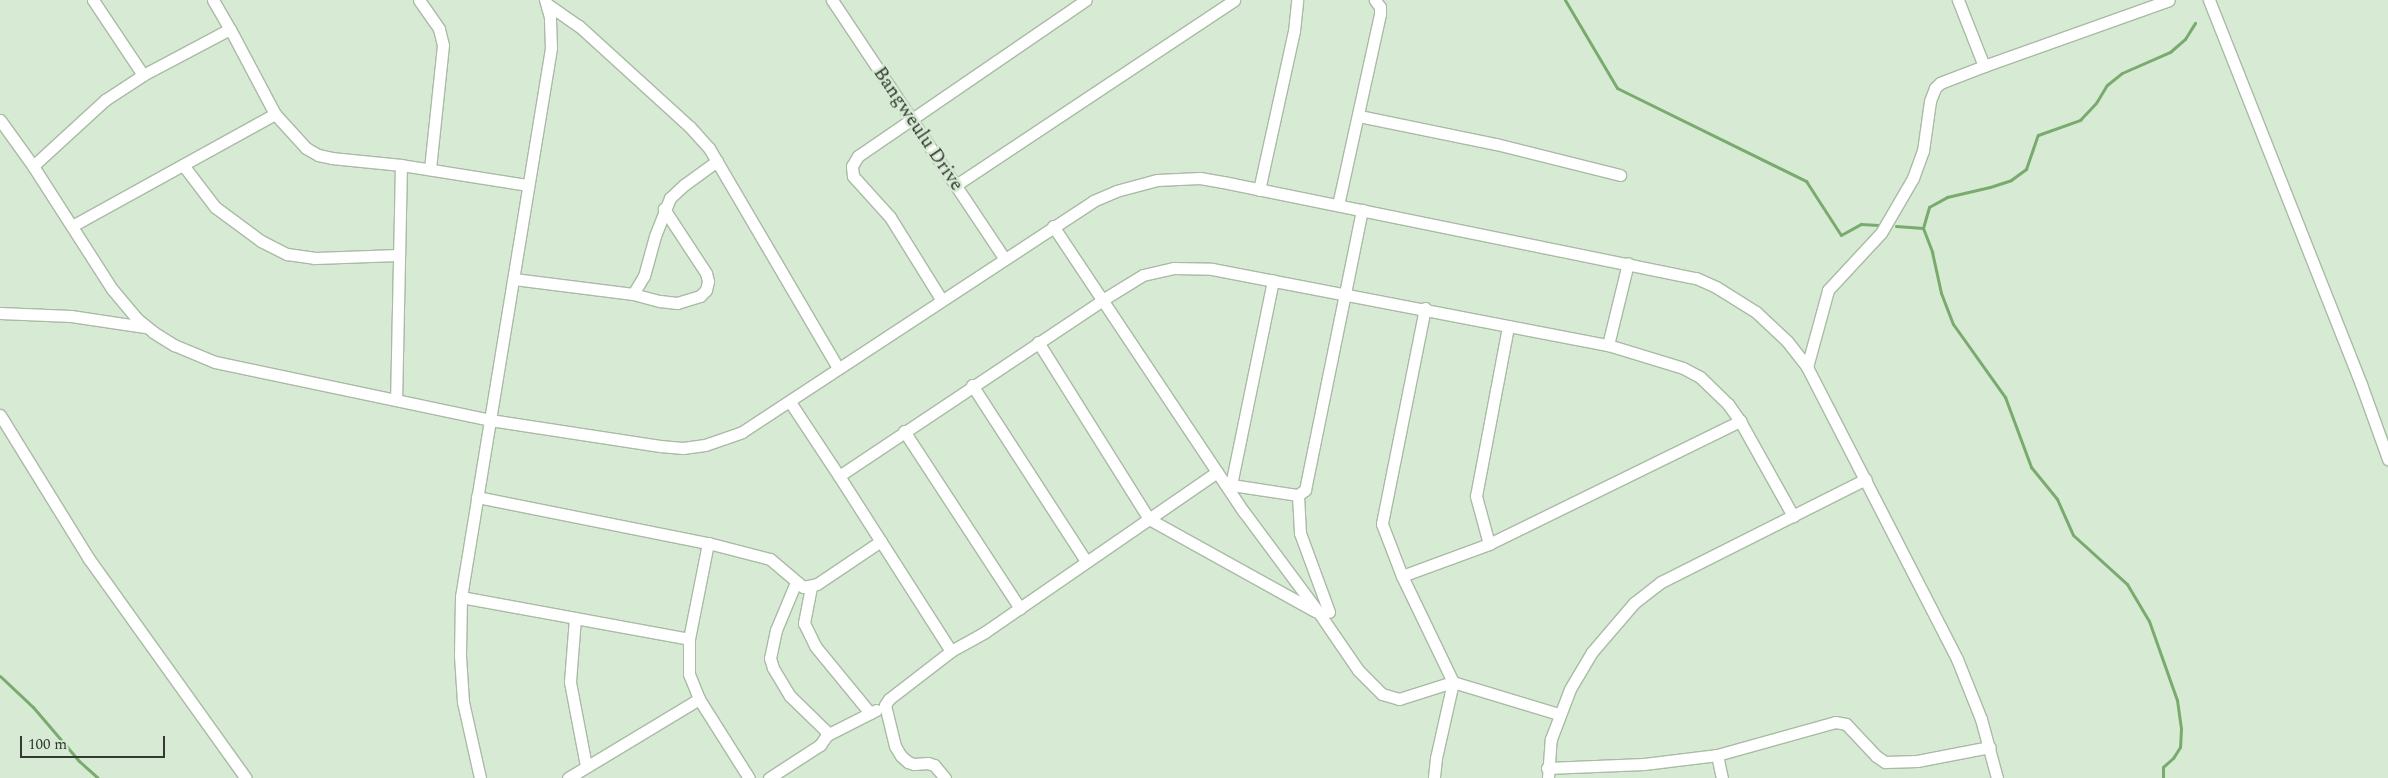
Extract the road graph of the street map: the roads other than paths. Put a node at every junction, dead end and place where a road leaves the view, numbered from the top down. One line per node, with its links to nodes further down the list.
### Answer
1 (93, 0): 15 (street)
2 (212, 0): 13 (street)
3 (419, 0): 24 (street)
4 (832, 0): 19 (street, Bangweulu Drive)
5 (1086, 0): 19 (street)
6 (1234, 0): 26 (street)
7 (1297, 0): 28 (street)
8 (1375, 0): 17 (street)
9 (1958, 0): 14 (street)
10 (2169, 0): 14 (street)
11 (2209, 0): 58 (street)
12 (546, 2): 20 (street); 27 (street)
13 (230, 29): 15 (street); 16 (street)
14 (1984, 66): 49 (street)
15 (143, 76): 22 (street)
16 (275, 114): 21 (street); 23 (street)
17 (1359, 116): 25 (street); 29 (street)
18 (0, 120): 22 (street)
19 (912, 121): 26 (street, Bangweulu Drive); 41 (street)
20 (717, 161): 30 (street); 50 (street)
21 (183, 165): 32 (street); 34 (street)
22 (33, 166): 32 (street)
23 (401, 166): 24 (street); 34 (street)
24 (430, 169): 27 (street)
25 (1620, 175)
26 (956, 185): 35 (street, Bangweulu Drive)
27 (527, 186): 37 (street)
28 (1259, 190): 29 (street); 33 (street)
29 (1338, 205): 31 (street)
30 (664, 210): 40 (street); 40 (street)
31 (1362, 210): 36 (street); 39 (street)
32 (72, 226): 46 (street)
33 (1053, 226): 35 (street); 42 (street)
34 (399, 255): 52 (street)
35 (1004, 258): 41 (street)
36 (1628, 263): 48 (street); 49 (street)
37 (514, 279): 40 (street); 55 (street)
38 (1273, 280): 39 (street); 42 (street); 62 (street)
39 (1346, 293): 43 (street); 63 (street)
40 (633, 294)
41 (941, 299): 50 (street)
42 (1104, 299): 47 (street); 59 (street)
43 (1425, 308): 45 (street); 71 (street)
44 (0, 313): 46 (street)
45 (1508, 326): 48 (street); 69 (street)
46 (147, 327): 52 (street)
47 (1038, 342): 51 (street); 66 (street)
48 (1608, 345): 56 (street)
49 (1807, 367): 61 (street)
50 (838, 368): 53 (street)
51 (972, 386): 57 (street); 70 (street)
52 (396, 399): 55 (street)
53 (790, 402): 55 (street); 60 (street)
54 (0, 415): 90 (street)
55 (490, 420): 64 (street)
56 (1740, 421): 65 (street); 69 (street)
57 (904, 431): 60 (street); 75 (street)
58 (2388, 459)
59 (1218, 472): 62 (street); 66 (street)
60 (839, 476): 67 (street)
61 (1866, 479): 65 (street); 86 (street)
62 (1228, 485): 63 (street); 76 (street)
63 (1298, 495): 76 (street)
64 (477, 496): 68 (street); 74 (street)
65 (1793, 516): 84 (street)
66 (1149, 518): 70 (street); 76 (street)
67 (881, 541): 73 (street); 79 (street)
68 (708, 543): 72 (street); 78 (street)
69 (1489, 544): 71 (street)
70 (1086, 561): 75 (street)
71 (1402, 576): 80 (street)
72 (796, 582): 73 (street); 85 (street)
73 (811, 586): 83 (street)
74 (461, 597): 77 (street); 91 (street)
75 (1020, 608): 79 (street)
76 (1324, 612): 80 (street)
77 (575, 618): 78 (street); 88 (street)
78 (689, 639): 81 (street)
79 (951, 651): 82 (street)
80 (1453, 682): 84 (street); 96 (street)
81 (699, 700): 88 (street); 93 (street)
82 (886, 705): 83 (street); 95 (street)
83 (870, 713): 85 (street)
84 (1558, 714): 89 (street)
85 (827, 735): 94 (street)
86 (1990, 747): 87 (street); 98 (street)
87 (1717, 754): 89 (street); 97 (street)
88 (586, 766): 92 (street)
89 (1548, 773)
90 (246, 778)
91 (480, 778)
92 (568, 778)
93 (749, 778)
94 (768, 778)
95 (945, 778)
96 (1434, 778)
97 (1722, 778)
98 (1997, 778)

